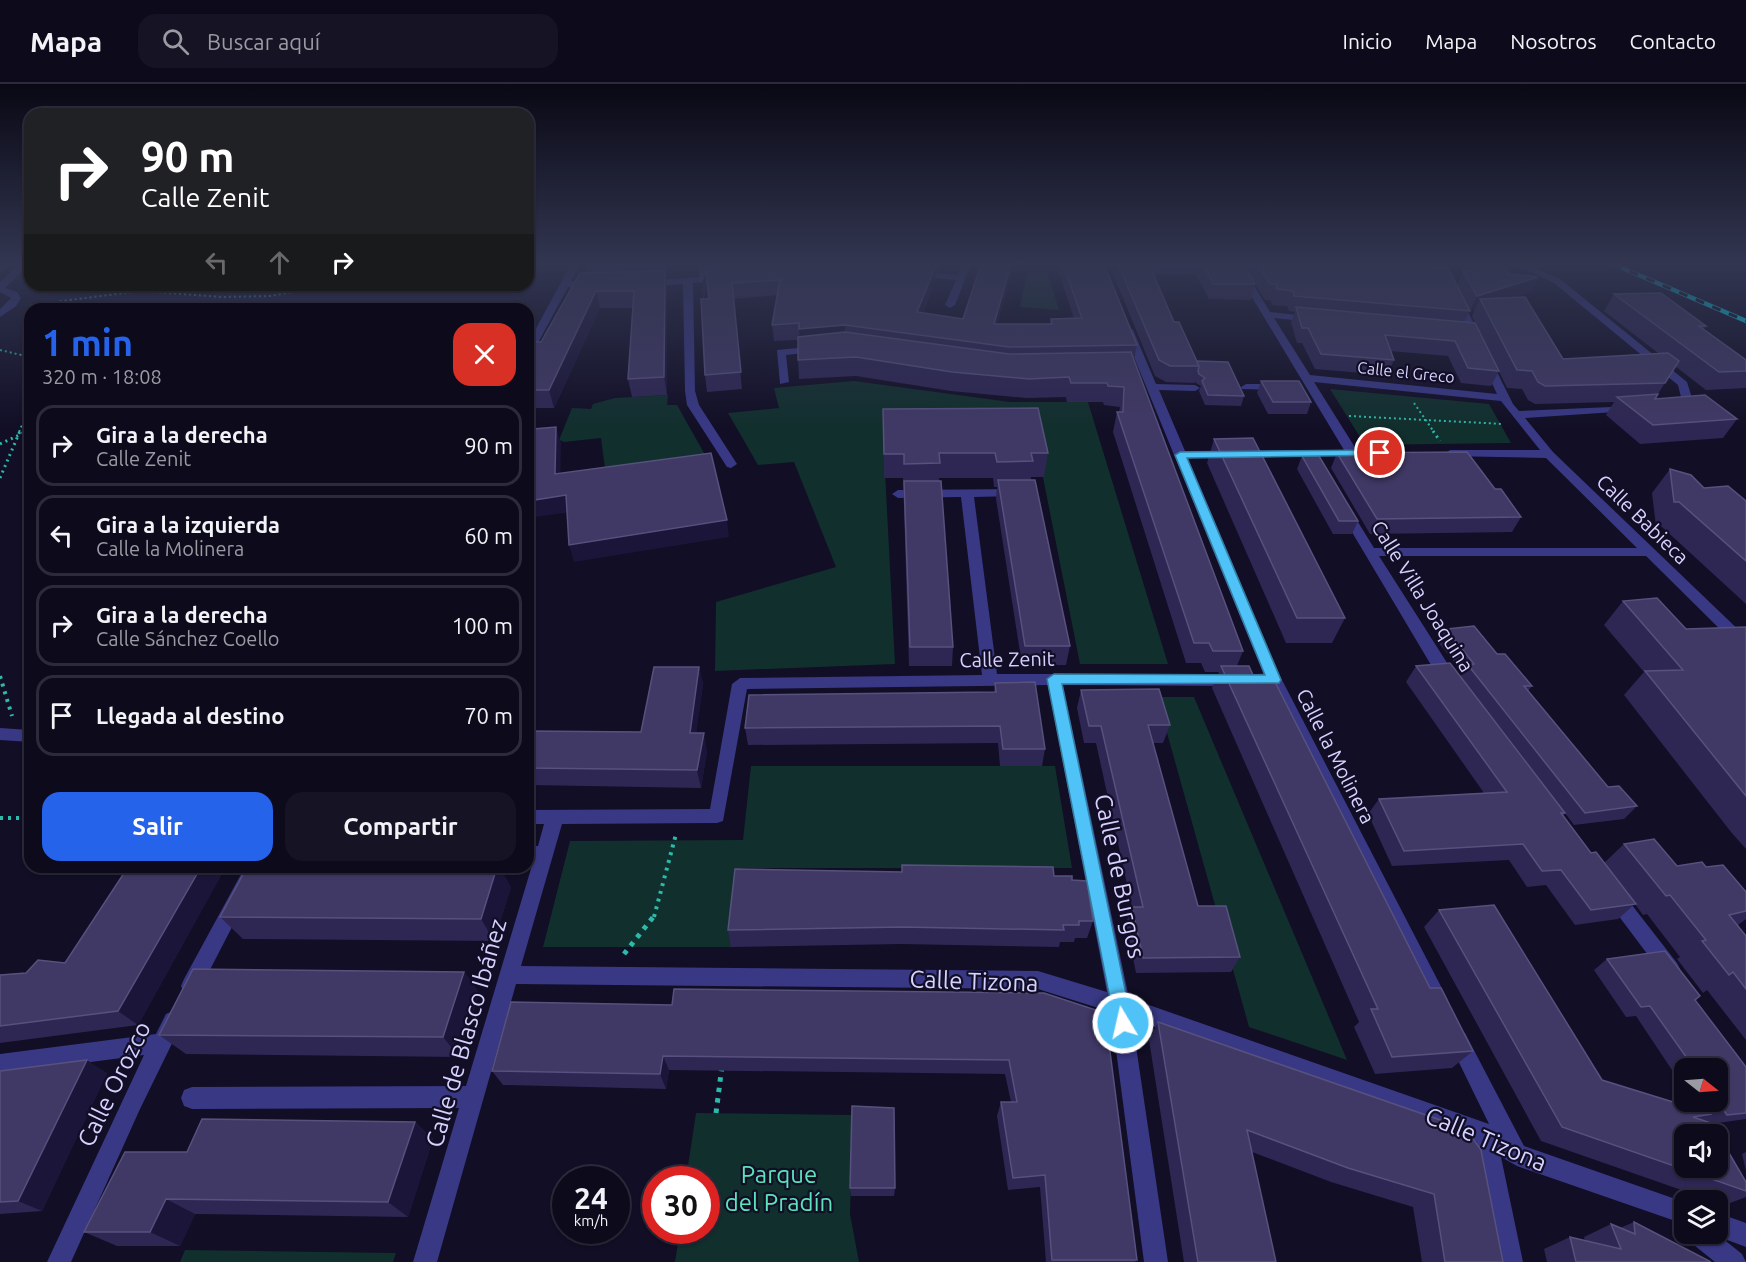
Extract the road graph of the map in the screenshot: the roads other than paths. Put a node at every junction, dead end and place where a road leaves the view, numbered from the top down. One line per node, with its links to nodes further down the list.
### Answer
1 (545, 319): 11 (street)
2 (690, 319): 27 (street)
3 (1123, 319): 15 (street, Calle la Molinera)
4 (1270, 319): 14 (street)
5 (1313, 319): 8 (street)
6 (1466, 319): 10 (street, Calle Babieca)
7 (1603, 319): 19 (street)
8 (1325, 320)
9 (1456, 331): 10 (street)
10 (1473, 333): 18 (street, Calle Babieca)
11 (534, 341)
12 (834, 347): 13 (street)
13 (784, 382)
14 (1301, 385): 16 (street, Calle el Greco); 18 (street, Calle el Greco); 23 (street)
15 (1152, 387): 17 (street); 26 (street, Calle la Molinera)
16 (1246, 387)
17 (1195, 388)
18 (1504, 398): 21 (street, Calle Babieca)
19 (1659, 406)
20 (1648, 407): 21 (street)
21 (1512, 420): 25 (street, Calle Babieca)
22 (1441, 450): 25 (street)
23 (1352, 453): 24 (street); 26 (street)
24 (1370, 453)
25 (1549, 454): 33 (street, Calle Babieca)
26 (1180, 455): 37 (street, Calle la Molinera)
27 (731, 464)
28 (1035, 492): 29 (street)
29 (967, 493): 30 (street); 36 (street)
30 (898, 494)
31 (1338, 496): 32 (street, Calle Villa Joaquina)
32 (1369, 552): 33 (street); 38 (street, Calle Villa Joaquina)
33 (1648, 552): 34 (street, Calle Babieca)
34 (1746, 646)
35 (1054, 679): 36 (street, Calle Zenit); 37 (street, Calle Zenit); 49 (street, Calle de Burgos)
36 (990, 680): 42 (street, Calle Zenit)
37 (1274, 680): 55 (street, Calle la Molinera)
38 (1458, 690)
39 (0, 734): 40 (street)
40 (24, 736)
41 (534, 817): 42 (street)
42 (555, 817): 43 (street, Calle de Blasco Ibáñez)
43 (536, 854)
44 (251, 873): 50 (street, Calle Orozco)
45 (532, 873): 47 (street, Calle de Blasco Ibáñez)
46 (1602, 879): 48 (street)
47 (510, 975): 49 (street, Calle Tizona); 52 (street, Calle de Blasco Ibáñez)
48 (1681, 983)
49 (1120, 1005): 54 (street, Calle Tizona); 64 (street, Calle de Burgos)
50 (161, 1043): 51 (street); 62 (street, Calle Orozco)
51 (0, 1064)
52 (474, 1097): 53 (street); 63 (street, Calle de Blasco Ibáñez)
53 (192, 1098)
54 (1485, 1134): 55 (street, Calle Tizona); 65 (street)
55 (1517, 1155): 56 (street, Calle Tizona)
56 (1660, 1205): 57 (street, Calle Tizona); 58 (street)
57 (1674, 1210)
58 (1674, 1216)
59 (1728, 1229): 60 (street)
60 (1746, 1235)
61 (1711, 1244): 66 (street)
62 (59, 1262)
63 (425, 1262)
64 (1156, 1262)
65 (1511, 1262)
66 (1734, 1262)

